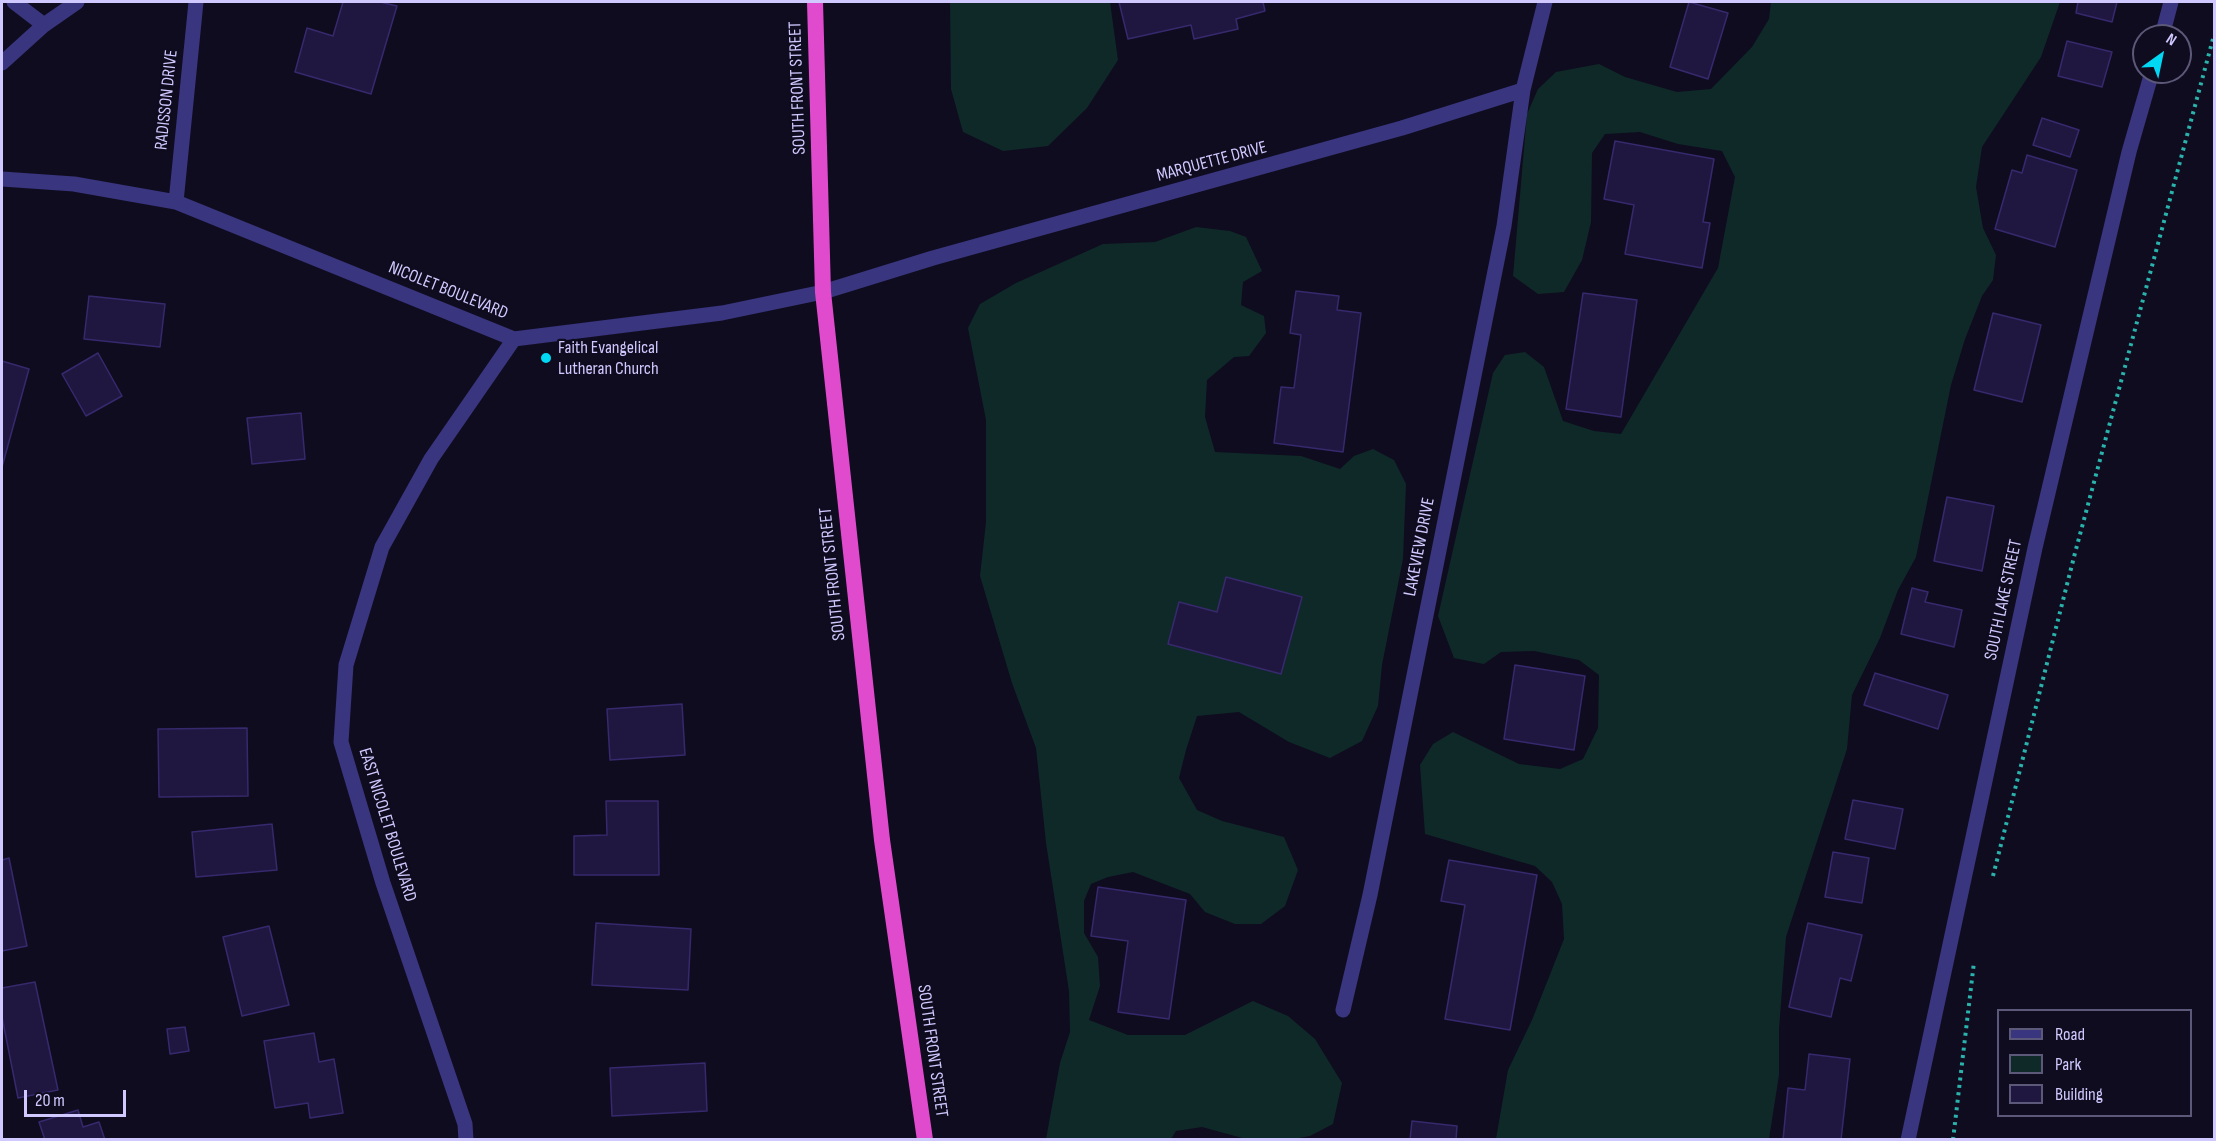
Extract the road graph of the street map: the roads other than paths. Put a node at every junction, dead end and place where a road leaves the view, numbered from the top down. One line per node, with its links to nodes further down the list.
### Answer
1 (14, 2): 8 (street)
2 (77, 2): 8 (street)
3 (196, 2): 13 (street, RADISSON DRIVE)
4 (815, 2): 14 (highway, SOUTH FRONT STREET)
5 (1545, 2): 11 (street)
6 (2171, 2): 7 (street)
7 (2165, 24)
8 (44, 26): 9 (street)
9 (2, 63)
10 (2149, 84): 19 (street, SOUTH LAKE STREET)
11 (1522, 90): 14 (street, MARQUETTE DRIVE); 16 (street, LAKEVIEW DRIVE)
12 (2, 179): 13 (street, NICOLET BOULEVARD)
13 (176, 202): 15 (street, NICOLET BOULEVARD)
14 (823, 292): 15 (street, NICOLET BOULEVARD); 18 (highway, SOUTH FRONT STREET)
15 (514, 339): 17 (street, EAST NICOLET BOULEVARD)
16 (1343, 1010)
17 (466, 1140)
18 (925, 1140)
19 (1908, 1140)

